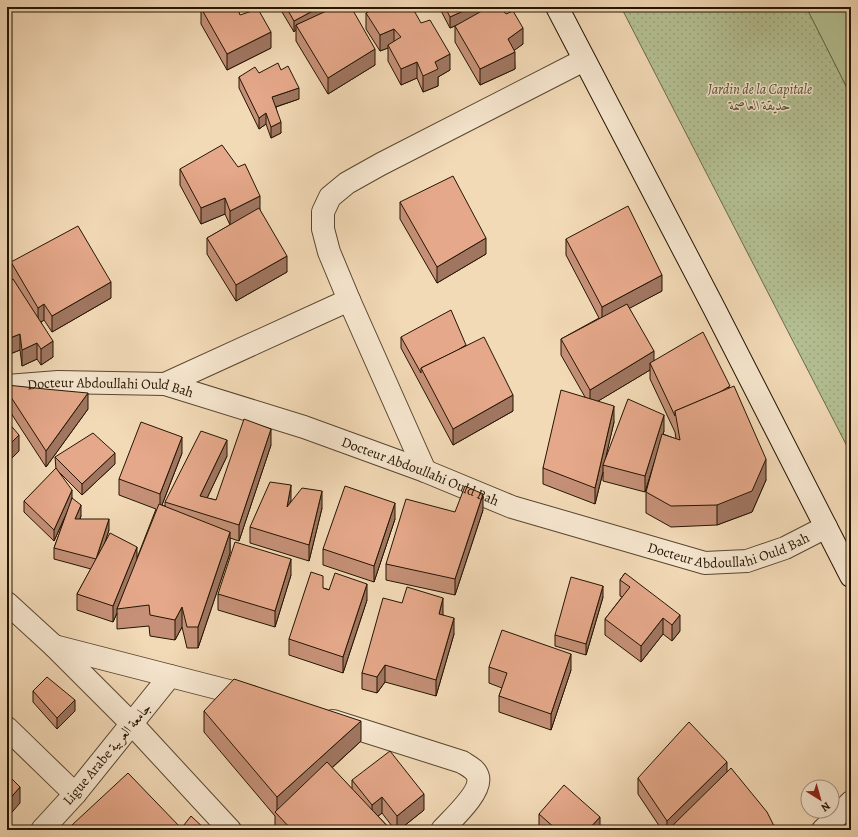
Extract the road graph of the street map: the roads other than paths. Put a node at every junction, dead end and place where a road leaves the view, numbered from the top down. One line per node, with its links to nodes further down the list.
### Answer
1 (557, 7): 2 (street)
2 (584, 60): 3 (street); 7 (street)
3 (349, 300): 4 (street); 6 (street)
4 (165, 384): 5 (street, Docteur Abdoullahi Ould Bah); 6 (street, Docteur Abdoullahi Ould Bah)
5 (7, 386)
6 (425, 471): 7 (street, Docteur Abdoullahi Ould Bah)
7 (826, 527): 8 (street)
8 (851, 576)
9 (7, 603): 10 (street)
10 (54, 646): 11 (street); 14 (street)
11 (170, 676): 12 (street); 14 (street, Ligue Arabe جامعة العربية)
12 (268, 702)
13 (313, 715): 20 (street)
14 (132, 724): 16 (street, Ligue Arabe جامعة العربية); 19 (street)
15 (7, 728): 16 (street)
16 (75, 794): 18 (street, Ligue Arabe جامعة العربية)
17 (851, 802): 21 (street)
18 (42, 830)
19 (230, 830)
20 (442, 830)
21 (823, 830)

